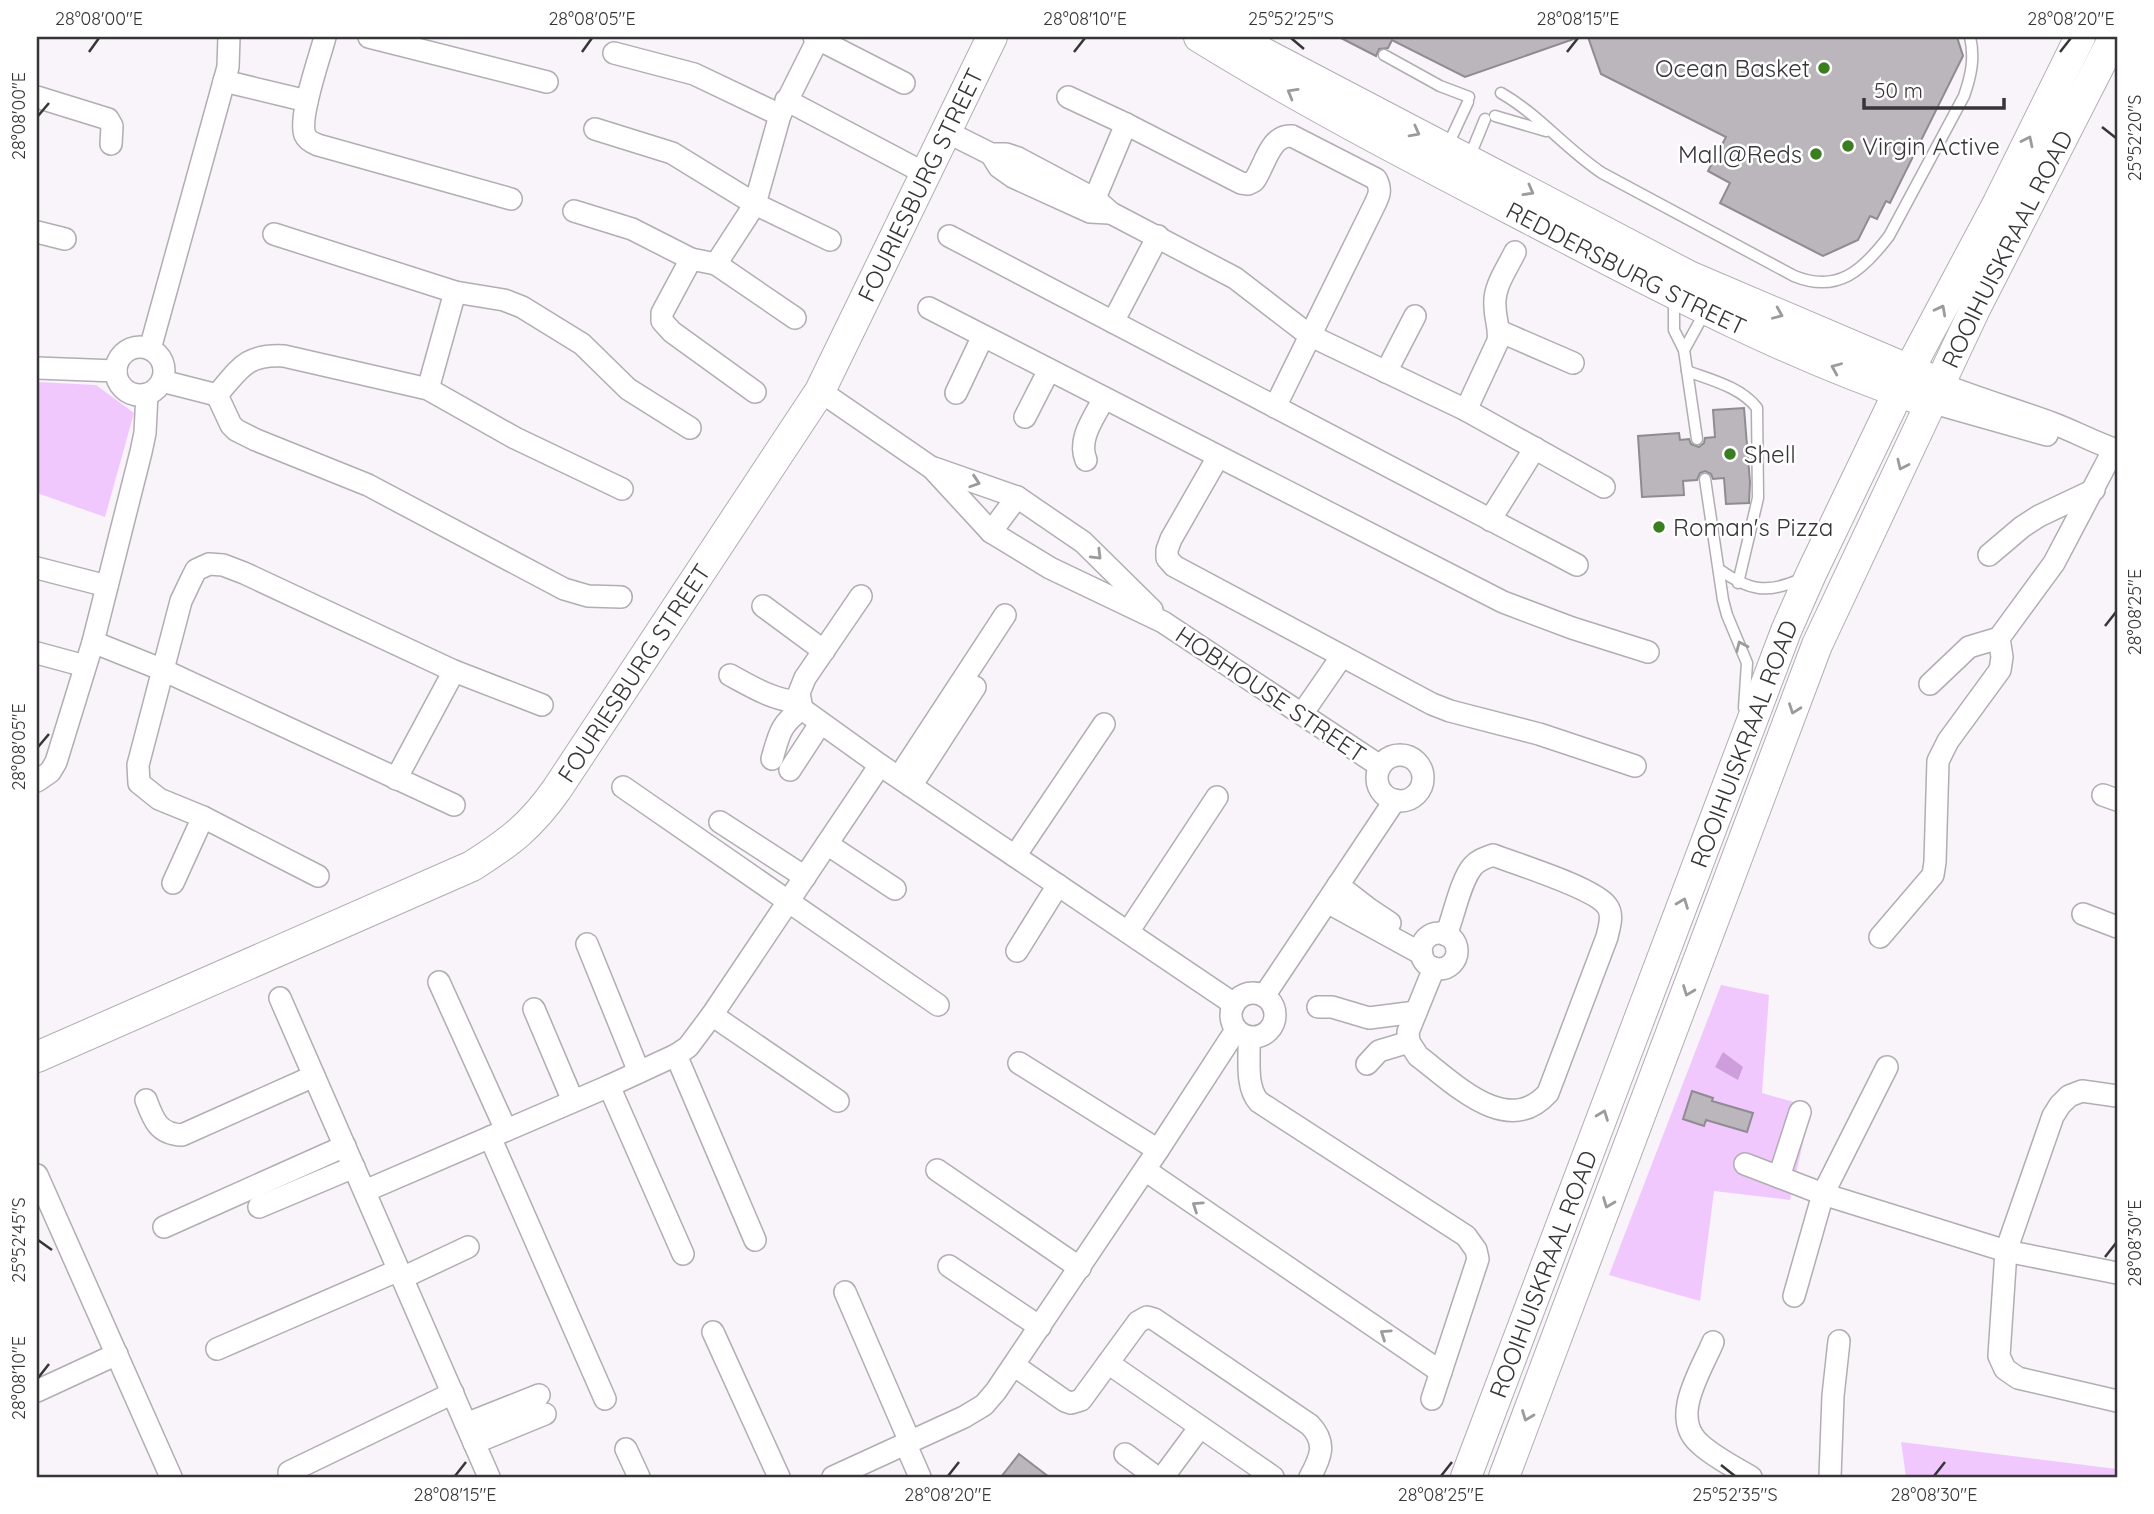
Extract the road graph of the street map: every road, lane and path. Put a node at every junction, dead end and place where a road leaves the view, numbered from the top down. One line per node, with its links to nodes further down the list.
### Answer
1 (229, 37): 14 (street)
2 (244, 37): 14 (street)
3 (326, 37): 20 (street)
4 (369, 37): 15 (street)
5 (992, 37): 25 (main road, FOURIESBURG STREET)
6 (1199, 37): 27 (main road, REDDERSBURG STREET, one-way to 6)
7 (1233, 37): 27 (main road, REDDERSBURG STREET, one-way to 27)
8 (1970, 37): 24 (lane)
9 (2080, 37): 59 (main road, ROOIHUISKRAAL ROAD, one-way to 9)
10 (2114, 37): 64 (main road, ROOIHUISKRAAL ROAD)
11 (816, 38): 16 (street); 21 (street)
12 (614, 53): 21 (street)
13 (1384, 55): 27 (lane)
14 (226, 74): 20 (street); 51 (street)
15 (547, 82)
16 (904, 83)
17 (1501, 93): 24 (lane)
18 (37, 97): 26 (street)
19 (1068, 97): 22 (street)
20 (307, 101): 29 (street)
21 (783, 108): 28 (street); 30 (street)
22 (1126, 124): 31 (street); 49 (street)
23 (595, 129): 30 (street)
24 (1549, 131): 27 (lane)
25 (947, 132): 28 (main road, FOURIESBURG STREET); 31 (street)
26 (111, 144)
27 (1453, 165): 43 (main road, REDDERSBURG STREET, one-way to 43); 43 (main road, REDDERSBURG STREET)
28 (926, 174): 62 (main road, FOURIESBURG STREET)
29 (511, 199)
30 (755, 204): 37 (street); 41 (street)
31 (1098, 208): 35 (street)
32 (574, 211): 40 (street)
33 (274, 234): 42 (street)
34 (949, 236): 47 (street)
35 (1158, 236): 47 (street); 49 (street)
36 (65, 239): 38 (street)
37 (831, 240)
38 (39, 242)
39 (1516, 252): 48 (street)
40 (691, 259): 41 (street); 63 (street)
41 (716, 264): 46 (street)
42 (455, 292): 61 (street); 71 (street)
43 (1693, 296): 52 (lane); 52 (lane); 59 (main road, REDDERSBURG STREET)
44 (929, 307): 50 (street)
45 (1415, 316): 58 (street)
46 (795, 318)
47 (1113, 322): 68 (street)
48 (1499, 331): 53 (street); 69 (street)
49 (1309, 335): 58 (street); 68 (street)
50 (983, 336): 55 (street); 65 (street)
51 (150, 349): 57 (street); 60 (street)
52 (1684, 350): 56 (lane)
53 (1573, 363)
54 (37, 368): 57 (street)
55 (1049, 370): 67 (street); 70 (street)
56 (1687, 370): 72 (lane); 90 (lane)
57 (116, 372): 60 (street)
58 (1386, 372): 69 (street)
59 (1904, 381): 64 (main road, REDDERSBURG STREET); 89 (main road, ROOIHUISKRAAL ROAD)
60 (155, 388): 66 (street); 91 (street)
61 (428, 389): 66 (street); 80 (street)
62 (820, 391): 77 (street, HOBHOUSE STREET); 156 (main road, FOURIESBURG STREET)
63 (755, 392)
64 (1934, 392): 74 (street, REDDERSBURG STREET); 223 (main road, ROOIHUISKRAAL ROAD, one-way to 223)
65 (956, 393)
66 (217, 395): 93 (street)
67 (1104, 398): 75 (street); 76 (street)
68 (1275, 407): 83 (street)
69 (1466, 410): 73 (street)
70 (1025, 417)
71 (690, 428)
72 (1697, 439)
73 (1535, 448): 79 (street); 83 (street)
74 (2116, 450): 81 (street)
75 (1218, 457): 100 (street); 102 (street)
76 (1086, 460)
77 (932, 468): 82 (street, HOBHOUSE STREET, one-way to 82); 84 (street, HOBHOUSE STREET)
78 (1705, 479): 88 (lane)
79 (1604, 487)
80 (622, 489)
81 (2094, 490): 85 (street); 97 (street)
82 (1017, 497): 84 (street); 96 (street, HOBHOUSE STREET, one-way to 96)
83 (1490, 520): 86 (street)
84 (991, 532): 96 (street, HOBHOUSE STREET)
85 (1989, 555)
86 (1577, 565)
87 (37, 568): 91 (street)
88 (1720, 570): 90 (lane); 114 (lane, one-way to 88)
89 (1811, 574): 90 (lane); 114 (main road, ROOIHUISKRAAL ROAD)
90 (1738, 583)
91 (107, 586): 98 (street)
92 (861, 596): 99 (street)
93 (621, 597)
94 (763, 606): 99 (street)
95 (1005, 615): 120 (street)
96 (1163, 622): 111 (street, HOBHOUSE STREET)
97 (2000, 638): 108 (street); 140 (street)
98 (93, 642): 104 (street); 105 (street)
99 (824, 650): 110 (street)
100 (1648, 652)
101 (37, 653): 104 (street)
102 (1342, 656): 111 (street); 117 (street)
103 (994, 657): 120 (street)
104 (85, 666): 119 (street)
105 (163, 670): 106 (street); 118 (street); 126 (street)
106 (454, 671): 109 (street); 118 (street)
107 (730, 675): 110 (street)
108 (1930, 684)
109 (542, 705)
110 (801, 705): 112 (street); 112 (street)
111 (1302, 714): 116 (street, HOBHOUSE STREET)
112 (820, 724): 115 (street)
113 (1104, 724): 129 (street)
114 (1737, 761): 222 (main road, ROOIHUISKRAAL ROAD, one-way to 114)
115 (880, 765): 120 (street); 128 (street)
116 (1380, 766): 123 (street, HOBHOUSE STREET); 123 (street, HOBHOUSE STREET)
117 (1635, 766)
118 (396, 779): 125 (street)
119 (37, 781)
120 (905, 781): 129 (street)
121 (623, 787): 133 (street)
122 (1217, 797): 138 (street)
123 (1395, 800): 135 (street, HOBHOUSE STREET)
124 (667, 802): 133 (street)
125 (454, 805)
126 (203, 817): 130 (street); 131 (street)
127 (720, 822): 133 (street)
128 (827, 844): 133 (street); 134 (street)
129 (1015, 856): 132 (street)
130 (318, 876)
131 (173, 883)
132 (1058, 885): 138 (street); 142 (street)
133 (797, 889): 148 (street); 152 (street)
134 (895, 889)
135 (1332, 893): 143 (street); 145 (street, HOBHOUSE STREET)
136 (2083, 914): 137 (street)
137 (2117, 927)
138 (1128, 932): 147 (street)
139 (1446, 935): 143 (street); 143 (street); 154 (street)
140 (1880, 937)
141 (587, 944): 160 (street)
142 (1017, 951)
143 (1427, 955): 151 (street)
144 (439, 982): 168 (street)
145 (1264, 996): 147 (street); 153 (street)
146 (281, 998): 161 (street)
147 (1234, 1004): 153 (street)
148 (938, 1005)
149 (1318, 1007): 151 (street)
150 (534, 1009): 165 (street)
151 (1416, 1012): 154 (street)
152 (712, 1015): 155 (street); 166 (street)
153 (1242, 1033): 170 (street); 199 (street)
154 (1409, 1042): 158 (street)
155 (677, 1055): 160 (street); 181 (street)
156 (37, 1057)
157 (1019, 1063): 170 (street)
158 (1367, 1064)
159 (1887, 1067): 178 (street)
160 (639, 1072): 162 (street)
161 (314, 1076): 164 (street); 169 (street)
162 (609, 1086): 165 (street); 184 (street)
163 (2117, 1096): 183 (street)
164 (146, 1100)
165 (573, 1101): 168 (street)
166 (838, 1101)
167 (1801, 1112): 176 (street)
168 (498, 1134): 177 (street); 202 (street)
169 (345, 1146): 172 (street); 180 (street)
170 (1158, 1150): 174 (street)
171 (1745, 1164): 176 (street)
172 (354, 1167): 177 (street); 179 (street)
173 (937, 1170): 186 (street)
174 (1145, 1170): 186 (street); 199 (street, one-way to 174)
175 (37, 1175): 196 (street)
176 (1779, 1177): 178 (street)
177 (365, 1191): 188 (street)
178 (1823, 1194): 183 (street); 190 (street)
179 (259, 1207)
180 (163, 1227)
181 (755, 1240)
182 (468, 1247): 188 (street)
183 (2006, 1251): 187 (street); 204 (street)
184 (683, 1254)
185 (949, 1266): 191 (street)
186 (1080, 1268): 191 (street)
187 (2117, 1273)
188 (400, 1274): 195 (street); 201 (street)
189 (845, 1292): 208 (street)
190 (1794, 1296)
191 (1041, 1327): 198 (street)
192 (713, 1332): 215 (street)
193 (1839, 1341): 225 (street)
194 (1713, 1342): 224 (street)
195 (217, 1349)
196 (117, 1354): 200 (street); 212 (street)
197 (1108, 1363): 198 (street); 206 (street); 221 (street)
198 (1015, 1366): 208 (street)
199 (1441, 1372): 203 (street)
200 (37, 1391)
201 (453, 1393): 207 (street); 211 (street)
202 (605, 1399)
203 (1432, 1399)
204 (2117, 1401)
205 (542, 1404): 207 (street)
206 (1200, 1427): 219 (street); 220 (street)
207 (470, 1433): 213 (street)
208 (908, 1444): 216 (street); 217 (street)
209 (626, 1449): 214 (street)
210 (1125, 1454): 218 (street)
211 (289, 1472)
212 (171, 1477)
213 (489, 1477)
214 (639, 1477)
215 (779, 1477)
216 (833, 1477)
217 (920, 1477)
218 (1156, 1477)
219 (1163, 1477)
220 (1273, 1477)
221 (1310, 1477)
222 (1466, 1477)
223 (1504, 1477)
224 (1751, 1477)
225 (1830, 1477)

